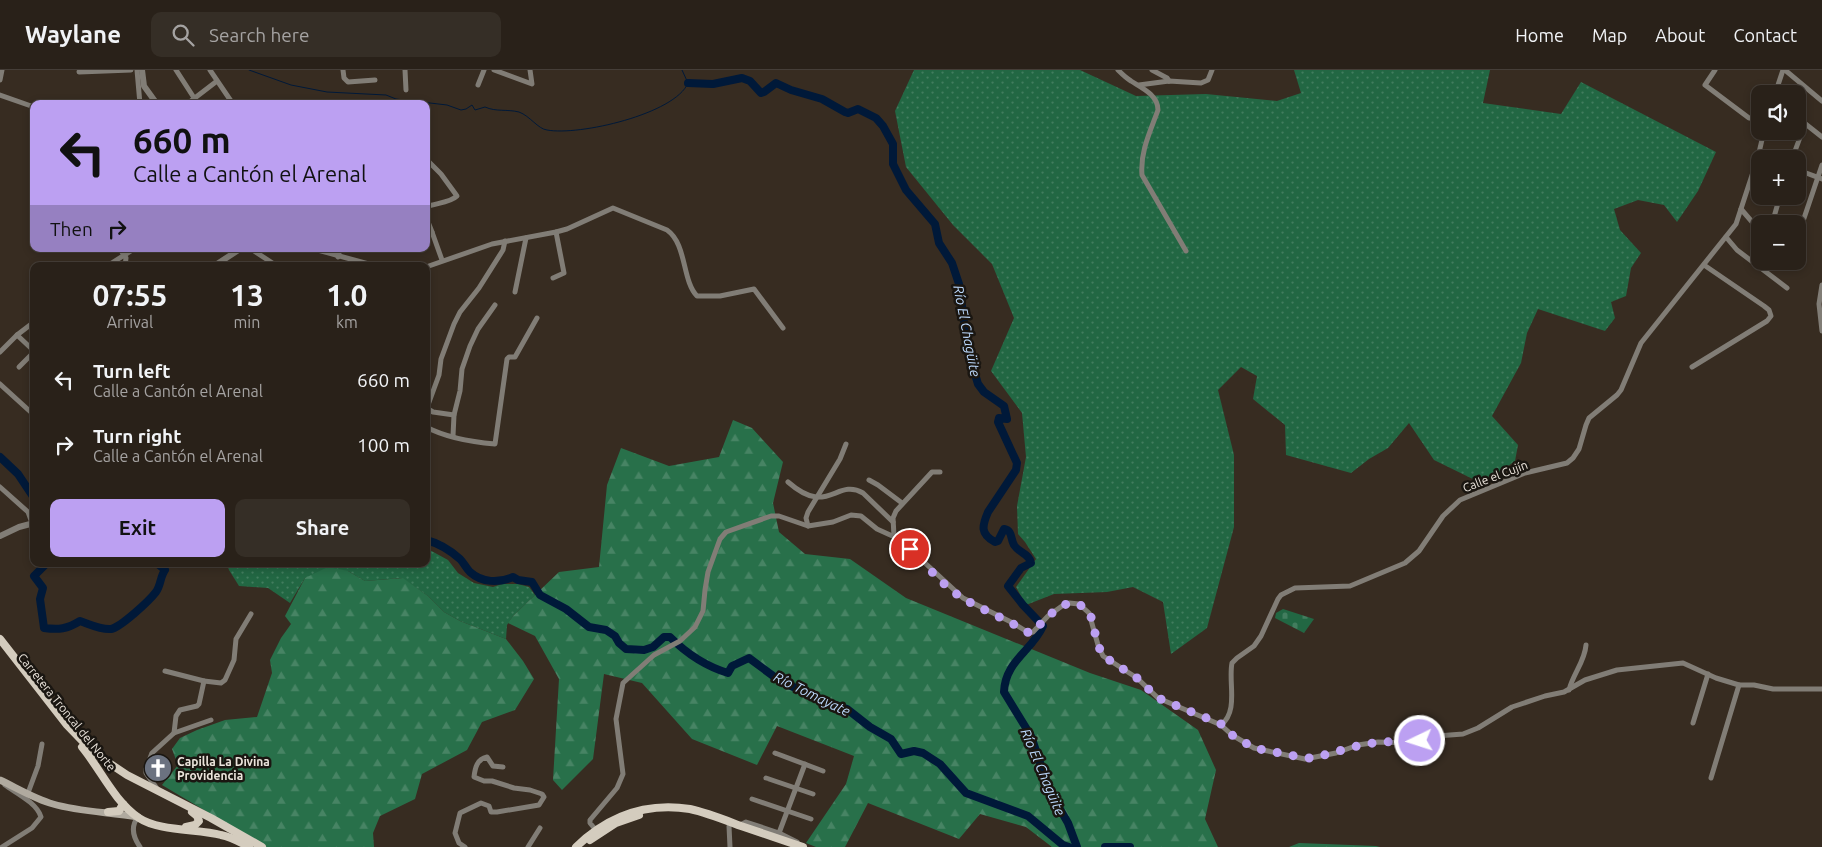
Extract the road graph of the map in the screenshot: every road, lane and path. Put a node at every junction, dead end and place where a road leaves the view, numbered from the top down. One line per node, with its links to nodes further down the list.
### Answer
1 (131, 70): 17 (street)
2 (137, 70): 27 (street)
3 (142, 70): 28 (street)
4 (176, 70): 29 (street)
5 (210, 70): 19 (street)
6 (343, 70): 20 (street)
7 (405, 70): 25 (street)
8 (484, 70): 22 (street)
9 (494, 70): 10 (street)
10 (530, 70)
11 (1118, 70): 23 (street)
12 (1152, 70): 21 (street)
13 (1212, 70): 21 (street)
14 (1715, 70): 34 (street)
15 (1784, 70): 24 (street); 32 (street)
16 (1, 71): 18 (street)
17 (79, 72)
18 (0, 80)
19 (217, 80): 30 (street); 31 (street)
20 (375, 80)
21 (1169, 81): 23 (street)
22 (478, 85)
23 (1139, 85): 51 (street)
24 (1778, 85)
25 (406, 90)
26 (0, 95): 33 (street)
27 (140, 100)
28 (154, 100)
29 (195, 100)
30 (197, 100)
31 (230, 100)
32 (1822, 101)
33 (30, 106)
34 (1751, 118)
35 (1806, 125): 36 (street)
36 (1822, 137)
37 (430, 163): 42 (street)
38 (1822, 165): 40 (street)
39 (1806, 173): 40 (street)
40 (1820, 178): 44 (street)
41 (1751, 184): 43 (street, Calle el Cujín)
42 (430, 206)
43 (1741, 209): 45 (street); 48 (street, Calle el Cujín)
44 (1806, 215)
45 (1751, 221)
46 (556, 232): 49 (street); 68 (street); 75 (street)
47 (430, 234): 60 (street)
48 (1726, 237): 67 (street, Calle el Cujín); 70 (street)
49 (526, 238): 50 (street); 71 (street)
50 (504, 241): 60 (street); 85 (street)
51 (1186, 251)
52 (122, 252): 58 (street)
53 (130, 252): 58 (street)
54 (235, 252): 63 (street)
55 (256, 252): 64 (street)
56 (323, 252): 59 (street)
57 (339, 252): 59 (street)
58 (125, 255): 61 (street); 62 (street)
59 (338, 257): 65 (street)
60 (442, 260): 66 (street)
61 (114, 262)
62 (127, 262)
63 (220, 262)
64 (271, 262)
65 (359, 262)
66 (430, 265)
67 (1704, 265): 82 (street); 117 (street, Calle el Cujín)
68 (553, 278)
69 (1822, 285): 76 (street)
70 (1787, 288)
71 (515, 292)
72 (495, 305): 89 (street)
73 (537, 318): 91 (street)
74 (30, 325): 77 (street)
75 (783, 328)
76 (1822, 331)
77 (17, 335): 78 (street); 79 (street)
78 (30, 347)
79 (0, 352)
80 (30, 355): 81 (street)
81 (19, 367)
82 (1692, 367)
83 (0, 384): 88 (street)
84 (430, 391): 85 (street)
85 (434, 392): 86 (street)
86 (430, 401)
87 (430, 409): 89 (street)
88 (30, 411)
89 (454, 415): 91 (street)
90 (430, 429): 91 (street)
91 (454, 436)
92 (846, 444): 97 (street)
93 (940, 472): 98 (street)
94 (869, 480): 98 (street)
95 (788, 482): 97 (street)
96 (0, 487): 99 (street)
97 (816, 497): 100 (street); 102 (street)
98 (902, 503): 100 (street)
99 (30, 516)
100 (892, 522): 104 (street)
101 (30, 524): 103 (street)
102 (808, 526): 104 (street); 144 (street)
103 (0, 536)
104 (894, 536): 117 (street)
105 (251, 614): 111 (street)
106 (0, 639): 129 (main road, Carretera Troncal del Norte)
107 (1586, 645): 114 (street)
108 (0, 647): 127 (main road, Carretera Troncal del Norte)
109 (165, 671): 111 (street)
110 (1708, 674): 112 (street); 114 (street); 116 (street)
111 (204, 681): 118 (street)
112 (1739, 685): 113 (street); 125 (street)
113 (1822, 689)
114 (1569, 690): 117 (street)
115 (211, 720): 118 (street)
116 (1692, 723)
117 (1221, 724)
118 (174, 733): 129 (street)
119 (42, 744): 130 (street)
120 (775, 753): 121 (street)
121 (805, 764): 123 (street); 128 (street)
122 (503, 767): 153 (street)
123 (823, 771)
124 (766, 778): 128 (street)
125 (1710, 778)
126 (0, 782): 130 (main road); 149 (street)
127 (112, 787): 133 (main road); 135 (main road, Carretera Troncal del Norte)
128 (796, 788): 131 (street); 136 (street)
129 (159, 792): 133 (main road, Carretera Troncal del Norte)
130 (28, 793): 137 (main road)
131 (813, 794)
132 (752, 798): 136 (street)
133 (171, 799): 134 (main road, Carretera Troncal del Norte)
134 (181, 803): 142 (main road); 152 (main road, Carretera Troncal del Norte)
135 (122, 804): 137 (main road); 138 (main road, Carretera Troncal del Norte)
136 (787, 811): 139 (street); 145 (street)
137 (108, 812): 138 (main road)
138 (138, 817): 142 (main road, Carretera Troncal del Norte); 150 (street)
139 (811, 819)
140 (740, 825): 144 (main road); 145 (street); 148 (main road)
141 (729, 826): 146 (main road); 157 (street); 158 (main road)
142 (180, 828): 147 (main road, Carretera Troncal del Norte)
143 (540, 828): 154 (street)
144 (596, 829): 146 (main road)
145 (780, 833): 148 (street)
146 (589, 838): 155 (main road); 156 (main road)
147 (239, 845): 151 (main road, Carretera Troncal del Norte)
148 (801, 846)
149 (2, 847)
150 (140, 847)
151 (249, 847)
152 (262, 847)
153 (465, 847)
154 (528, 847)
155 (576, 847)
156 (583, 847)
157 (730, 847)
158 (788, 847)

